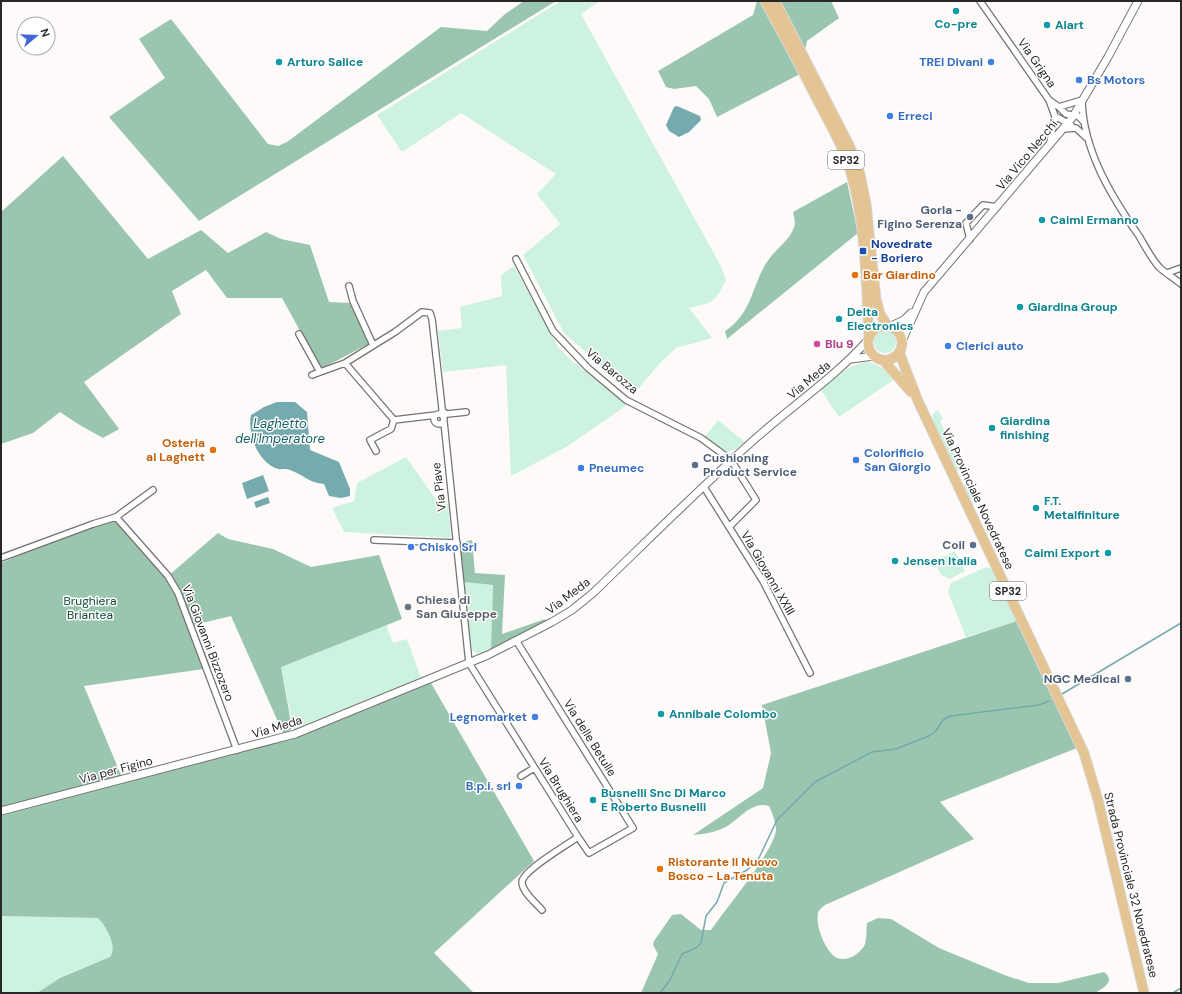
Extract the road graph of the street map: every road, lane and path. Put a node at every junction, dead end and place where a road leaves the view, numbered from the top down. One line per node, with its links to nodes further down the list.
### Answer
1 (766, 1): 25 (main road, SP32)
2 (775, 1): 23 (main road, SP32)
3 (980, 1): 5 (street, Via Grigna)
4 (1138, 1): 6 (street, Via Vico Necchi)
5 (1049, 100): 7 (street); 10 (street, Via Grigna)
6 (1082, 100): 7 (street); 9 (street, Via Vico Necchi); 11 (street)
7 (1058, 107): 8 (street)
8 (1066, 114): 9 (street); 12 (street)
9 (1074, 115): 11 (street); 12 (street, Via Vico Necchi)
10 (1055, 116): 12 (street); 14 (street)
11 (1083, 121): 13 (street)
12 (1066, 126): 13 (street); 14 (street, Via Vico Necchi)
13 (1088, 139): 19 (street)
14 (1050, 146): 15 (street, Via Vico Necchi)
15 (997, 208): 16 (street, Via Vico Necchi); 16 (street)
16 (970, 239): 22 (street, Via Vico Necchi)
17 (516, 259): 40 (street, Via Barozza)
18 (1181, 268): 19 (street)
19 (1167, 273): 20 (street)
20 (1181, 284)
21 (349, 286): 27 (street)
22 (914, 310): 23 (street, Via Vico Necchi); 26 (street, Via Vico Necchi)
23 (889, 326): 25 (main road); 26 (main road)
24 (299, 334): 33 (street)
25 (869, 338): 29 (main road); 30 (street, Via Meda)
26 (902, 341): 28 (main road)
27 (373, 345): 32 (street); 37 (street)
28 (899, 352): 31 (main road); 35 (main road, Via Provinciale Novedratese / SP32)
29 (874, 356): 30 (street); 31 (main road)
30 (851, 359): 40 (street, Via Meda)
31 (883, 360): 35 (main road, Via Provinciale Novedratese / SP32)
32 (345, 363): 33 (street); 38 (street)
33 (320, 372): 34 (street)
34 (312, 375)
35 (918, 401): 54 (main road, Via Provinciale Novedratese / SP32)
36 (466, 412): 37 (street)
37 (438, 417): 38 (street); 46 (street, Via Piave)
38 (394, 420): 39 (street)
39 (376, 451)
40 (731, 460): 41 (street, Via Meda); 44 (street)
41 (704, 487): 44 (street, Via Giovanni XXIII); 48 (street, Via Meda)
42 (153, 490): 43 (street)
43 (116, 517): 47 (street); 51 (street, Via Giovanni Bizzozero)
44 (729, 527): 50 (street, Via Giovanni XXIII)
45 (374, 540): 46 (street)
46 (457, 543): 49 (street, Via Piave)
47 (1, 558)
48 (517, 642): 49 (street, Via Meda); 56 (street, Via delle Betulle)
49 (469, 663): 51 (street, Via Meda); 52 (street, Via Brughiera)
50 (810, 673)
51 (237, 750): 55 (street, Via per Figino)
52 (534, 768): 53 (street); 56 (street, Via Brughiera)
53 (521, 776)
54 (1093, 782): 58 (main road, Strada Provinciale 32 Novedratese / SP32)
55 (1, 811)
56 (578, 837): 57 (street, Via Brughiera)
57 (542, 910)
58 (1144, 993)

